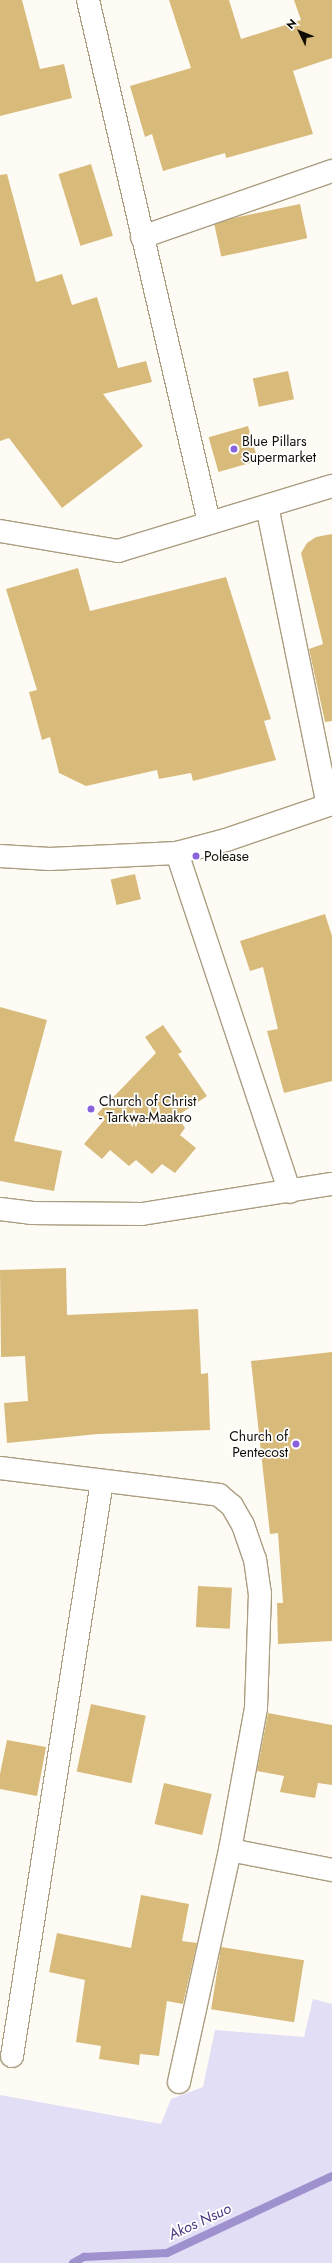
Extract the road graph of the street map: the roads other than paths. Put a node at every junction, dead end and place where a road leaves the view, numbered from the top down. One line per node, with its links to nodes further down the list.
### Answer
1 (88, 0): 3 (street)
2 (332, 171): 3 (street)
3 (142, 237): 6 (street)
4 (332, 486): 5 (street)
5 (267, 506): 6 (street); 8 (street)
6 (209, 522): 7 (street)
7 (0, 531)
8 (330, 805): 9 (street)
9 (177, 853): 10 (street); 12 (street)
10 (0, 856)
11 (332, 1184): 12 (street)
12 (290, 1192): 13 (street)
13 (0, 1210)
14 (0, 1468): 15 (street)
15 (102, 1481): 16 (street); 18 (street)
16 (230, 1850): 17 (street); 19 (street)
17 (332, 1870)
18 (12, 2056)
19 (179, 2082)

